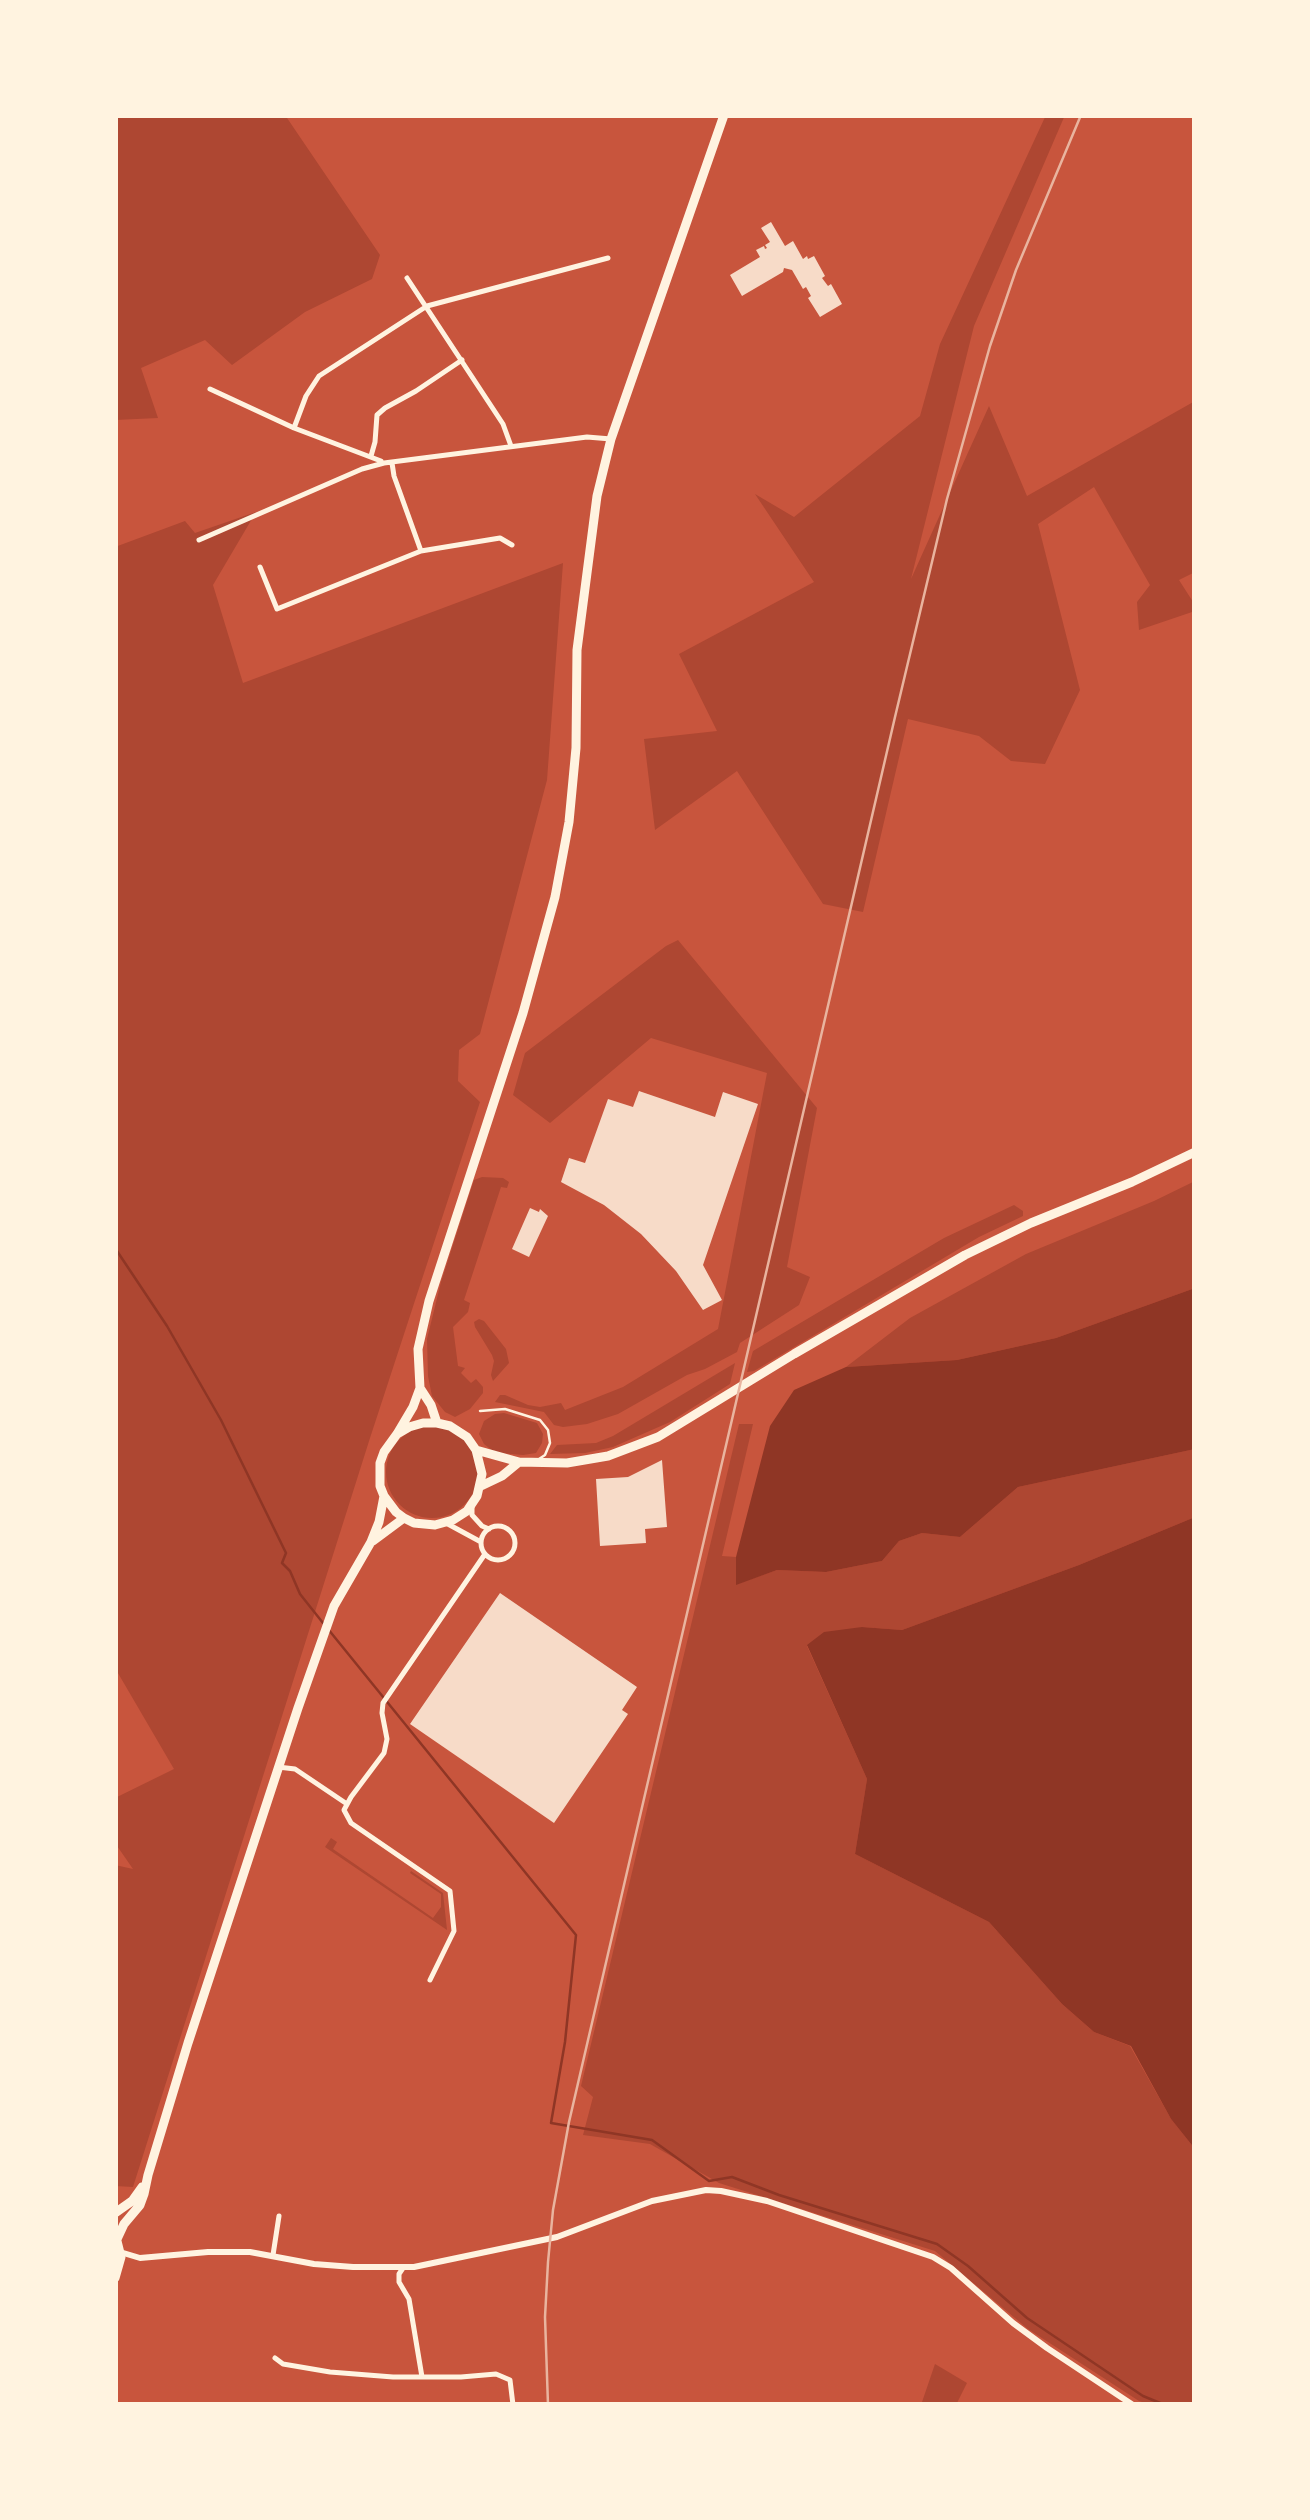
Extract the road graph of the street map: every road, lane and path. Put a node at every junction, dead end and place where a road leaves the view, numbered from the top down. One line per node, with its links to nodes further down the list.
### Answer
1 (724, 115): 8 (main road)
2 (608, 258): 4 (street)
3 (407, 278): 4 (street)
4 (427, 306): 5 (street); 7 (street)
5 (462, 360): 9 (street); 10 (street)
6 (210, 389): 7 (street)
7 (294, 428): 10 (street)
8 (612, 439): 9 (street); 17 (main road)
9 (511, 446): 11 (street)
10 (371, 456): 11 (street)
11 (388, 463): 12 (street); 14 (street)
12 (199, 540)
13 (512, 545): 14 (street)
14 (421, 551): 15 (street)
15 (260, 567)
16 (1195, 1152): 23 (main road)
17 (420, 1388): 19 (main road); 20 (main road)
18 (480, 1410): 23 (lane)
19 (437, 1423): 20 (main road); 21 (main road)
20 (397, 1434): 25 (main road)
21 (476, 1450): 22 (main road); 24 (main road)
22 (519, 1462): 23 (main road); 24 (main road)
23 (536, 1462)
24 (481, 1486): 26 (main road)
25 (384, 1496): 27 (main road); 30 (main road)
26 (472, 1505): 28 (main road); 29 (street)
27 (404, 1518): 28 (main road); 30 (main road)
28 (446, 1523): 31 (street)
29 (488, 1529): 31 (street); 32 (street)
30 (371, 1542): 33 (main road)
31 (481, 1542): 32 (street)
32 (485, 1554): 34 (street)
33 (278, 1768): 34 (street); 36 (main road)
34 (346, 1808): 35 (street)
35 (430, 1980)
36 (148, 2176): 37 (main road); 39 (main road)
37 (115, 2213)
38 (279, 2216): 41 (street)
39 (116, 2237): 40 (main road)
40 (120, 2252): 41 (street); 43 (main road)
41 (273, 2255): 42 (street)
42 (403, 2268): 45 (street); 46 (street)
43 (115, 2278)
44 (275, 2358): 45 (street)
45 (422, 2378): 48 (street)
46 (1118, 2396): 47 (street); 49 (street)
47 (1113, 2404)
48 (513, 2405)
49 (1133, 2405)

